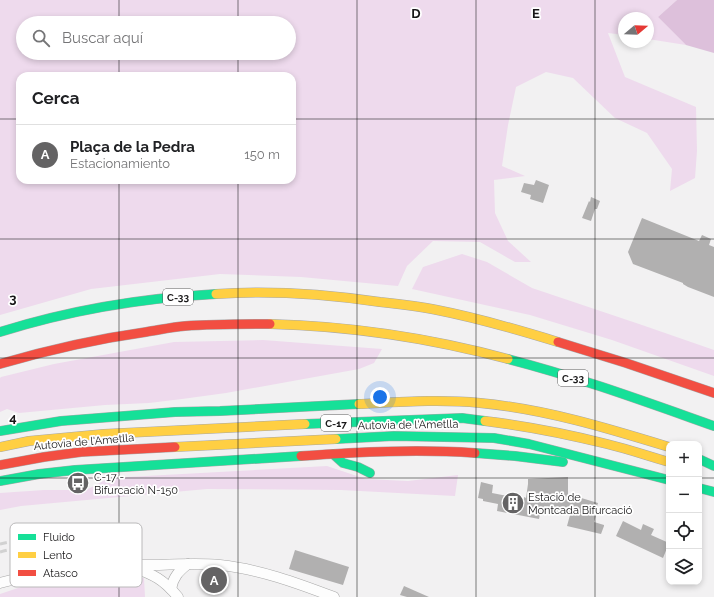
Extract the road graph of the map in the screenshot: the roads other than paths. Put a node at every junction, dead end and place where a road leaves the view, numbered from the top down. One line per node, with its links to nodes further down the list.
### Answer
1 (0, 332): 3 (highway, C-33)
2 (0, 364): 4 (highway, C-33)
3 (714, 393)
4 (714, 426)
5 (0, 431): 6 (highway)
6 (666, 446)
7 (0, 447): 12 (highway, Autovia de l'Ametlla / C-17)
8 (332, 454): 9 (highway); 9 (highway); 16 (highway)
9 (368, 458): 10 (highway)
10 (590, 460): 13 (highway, Autovia de l'Ametlla / C-17); 15 (highway, Autovia de l'Ametlla / C-17)
11 (702, 460): 14 (highway)
12 (666, 461)
13 (0, 465)
14 (714, 466)
15 (666, 479)
16 (0, 481)
17 (702, 489): 18 (highway)
18 (714, 492)
19 (162, 564): 20 (street); 21 (street); 23 (street)
20 (188, 564): 26 (street); 28 (street)
21 (142, 565)
22 (142, 570): 23 (street)
23 (152, 574): 26 (street)
24 (10, 581): 25 (street)
25 (0, 583)
26 (171, 589): 27 (street)
27 (178, 597)
28 (334, 597)

